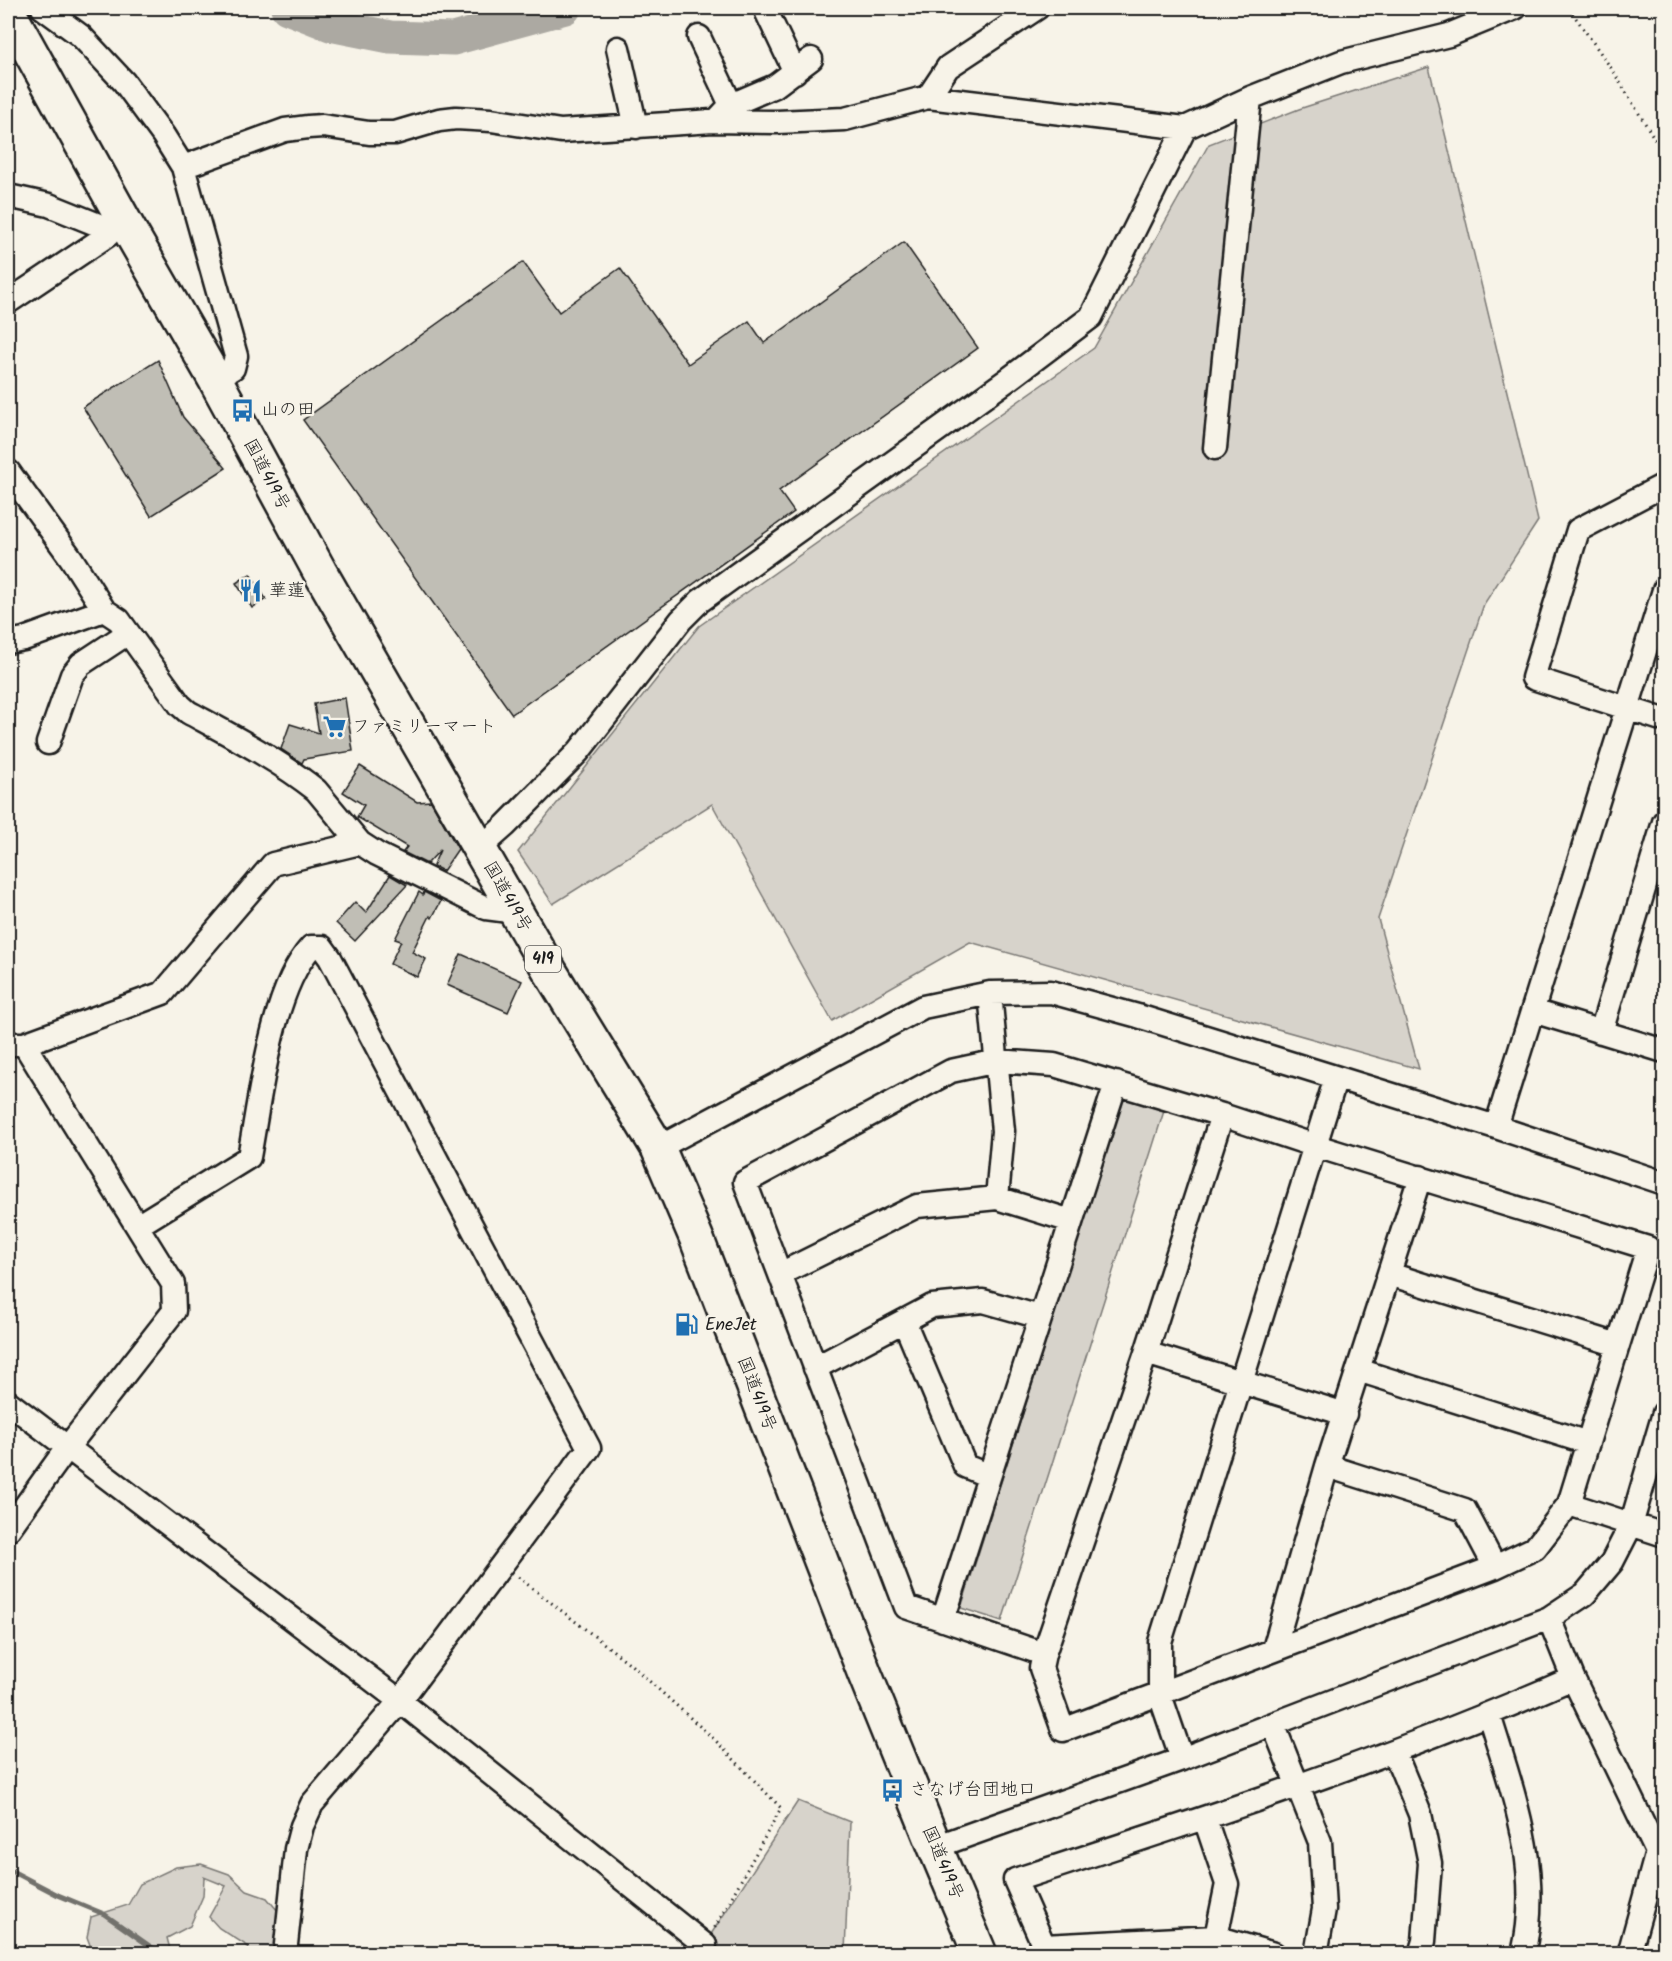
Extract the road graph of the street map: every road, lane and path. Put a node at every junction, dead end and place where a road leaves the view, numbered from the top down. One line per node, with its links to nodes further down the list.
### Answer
1 (44, 8): 15 (street)
2 (1037, 8): 9 (street)
3 (1515, 8): 10 (street)
4 (1569, 8): 14 (path)
5 (8, 11): 17 (highway, 国道419号 / 419)
6 (767, 13): 11 (street)
7 (699, 36): 11 (street)
8 (618, 48): 12 (street)
9 (928, 97): 11 (street); 13 (street)
10 (1250, 98): 13 (street); 20 (street)
11 (723, 113): 12 (street)
12 (636, 127): 15 (street)
13 (1185, 128): 33 (street)
14 (1665, 154)
15 (183, 167): 19 (street)
16 (8, 196): 17 (street)
17 (119, 228): 18 (street); 19 (highway, 国道419号 / 419)
18 (8, 302)
19 (215, 379): 33 (highway, 国道419号 / 419)
20 (1215, 448)
21 (8, 471): 24 (street)
22 (1665, 485): 28 (street)
23 (1665, 590): 25 (street)
24 (104, 610): 26 (street); 27 (street)
25 (1661, 614): 28 (street)
26 (128, 633): 30 (street); 32 (street)
27 (8, 642)
28 (1627, 708): 29 (street); 36 (street)
29 (1665, 720)
30 (48, 743)
31 (1665, 822): 37 (street)
32 (360, 843): 34 (street); 38 (street)
33 (479, 849): 34 (highway, 国道419号 / 419)
34 (516, 912): 46 (highway, 国道419号 / 419)
35 (990, 993): 40 (street); 41 (street); 46 (street)
36 (1533, 1011): 37 (street); 44 (street)
37 (1601, 1032): 39 (street)
38 (16, 1044): 51 (street)
39 (1665, 1051)
40 (997, 1061): 42 (street); 49 (street); 52 (street)
41 (1336, 1078): 44 (street); 45 (street)
42 (1116, 1083): 43 (street); 50 (street)
43 (1222, 1115): 45 (street); 57 (street)
44 (1496, 1127): 48 (street)
45 (1316, 1146): 47 (street); 60 (street)
46 (658, 1148): 87 (highway, 国道419号 / 419)
47 (1420, 1177): 53 (street); 56 (street)
48 (1665, 1183)
49 (997, 1198): 50 (street); 52 (street)
50 (1071, 1221): 54 (street)
51 (137, 1226): 65 (street); 72 (street)
52 (780, 1274): 58 (street)
53 (1389, 1274): 56 (street); 59 (street)
54 (1040, 1317): 55 (street); 67 (street)
55 (904, 1321): 58 (street); 67 (street)
56 (1618, 1345): 64 (street)
57 (1146, 1353): 60 (street); 77 (street)
58 (815, 1368): 75 (street)
59 (1359, 1370): 63 (street); 64 (street)
60 (1240, 1382): 63 (street); 79 (street)
61 (8, 1402): 65 (street)
62 (1665, 1413): 69 (street)
63 (1345, 1414): 66 (street)
64 (1588, 1443): 68 (street)
65 (67, 1448): 70 (street); 80 (street)
66 (1327, 1466): 73 (street); 76 (street)
67 (989, 1476): 75 (street)
68 (1569, 1504): 69 (street); 73 (street)
69 (1631, 1525): 71 (street); 74 (street)
70 (8, 1530)
71 (1665, 1535)
72 (502, 1564): 80 (street); 89 (path)
73 (1495, 1567): 76 (street)
74 (1549, 1618): 78 (street); 82 (street)
75 (943, 1620): 77 (street)
76 (1274, 1649): 79 (street)
77 (1044, 1654): 79 (street)
78 (1573, 1678): 81 (street); 96 (street)
79 (1160, 1695): 84 (street)
80 (400, 1701): 89 (street); 90 (street)
81 (1489, 1715): 83 (street); 95 (street)
82 (1273, 1724): 84 (street); 85 (street)
83 (1394, 1751): 85 (street); 94 (street)
84 (1182, 1759): 87 (street)
85 (1298, 1786): 86 (street); 93 (street)
86 (1205, 1819): 88 (street); 88 (street)
87 (935, 1847): 91 (highway, 国道419号 / 419)
88 (1216, 1937): 92 (street)
89 (705, 1945)
90 (285, 1953)
91 (980, 1953)
92 (1274, 1953)
93 (1316, 1953)
94 (1420, 1953)
95 (1523, 1953)
96 (1629, 1953)

